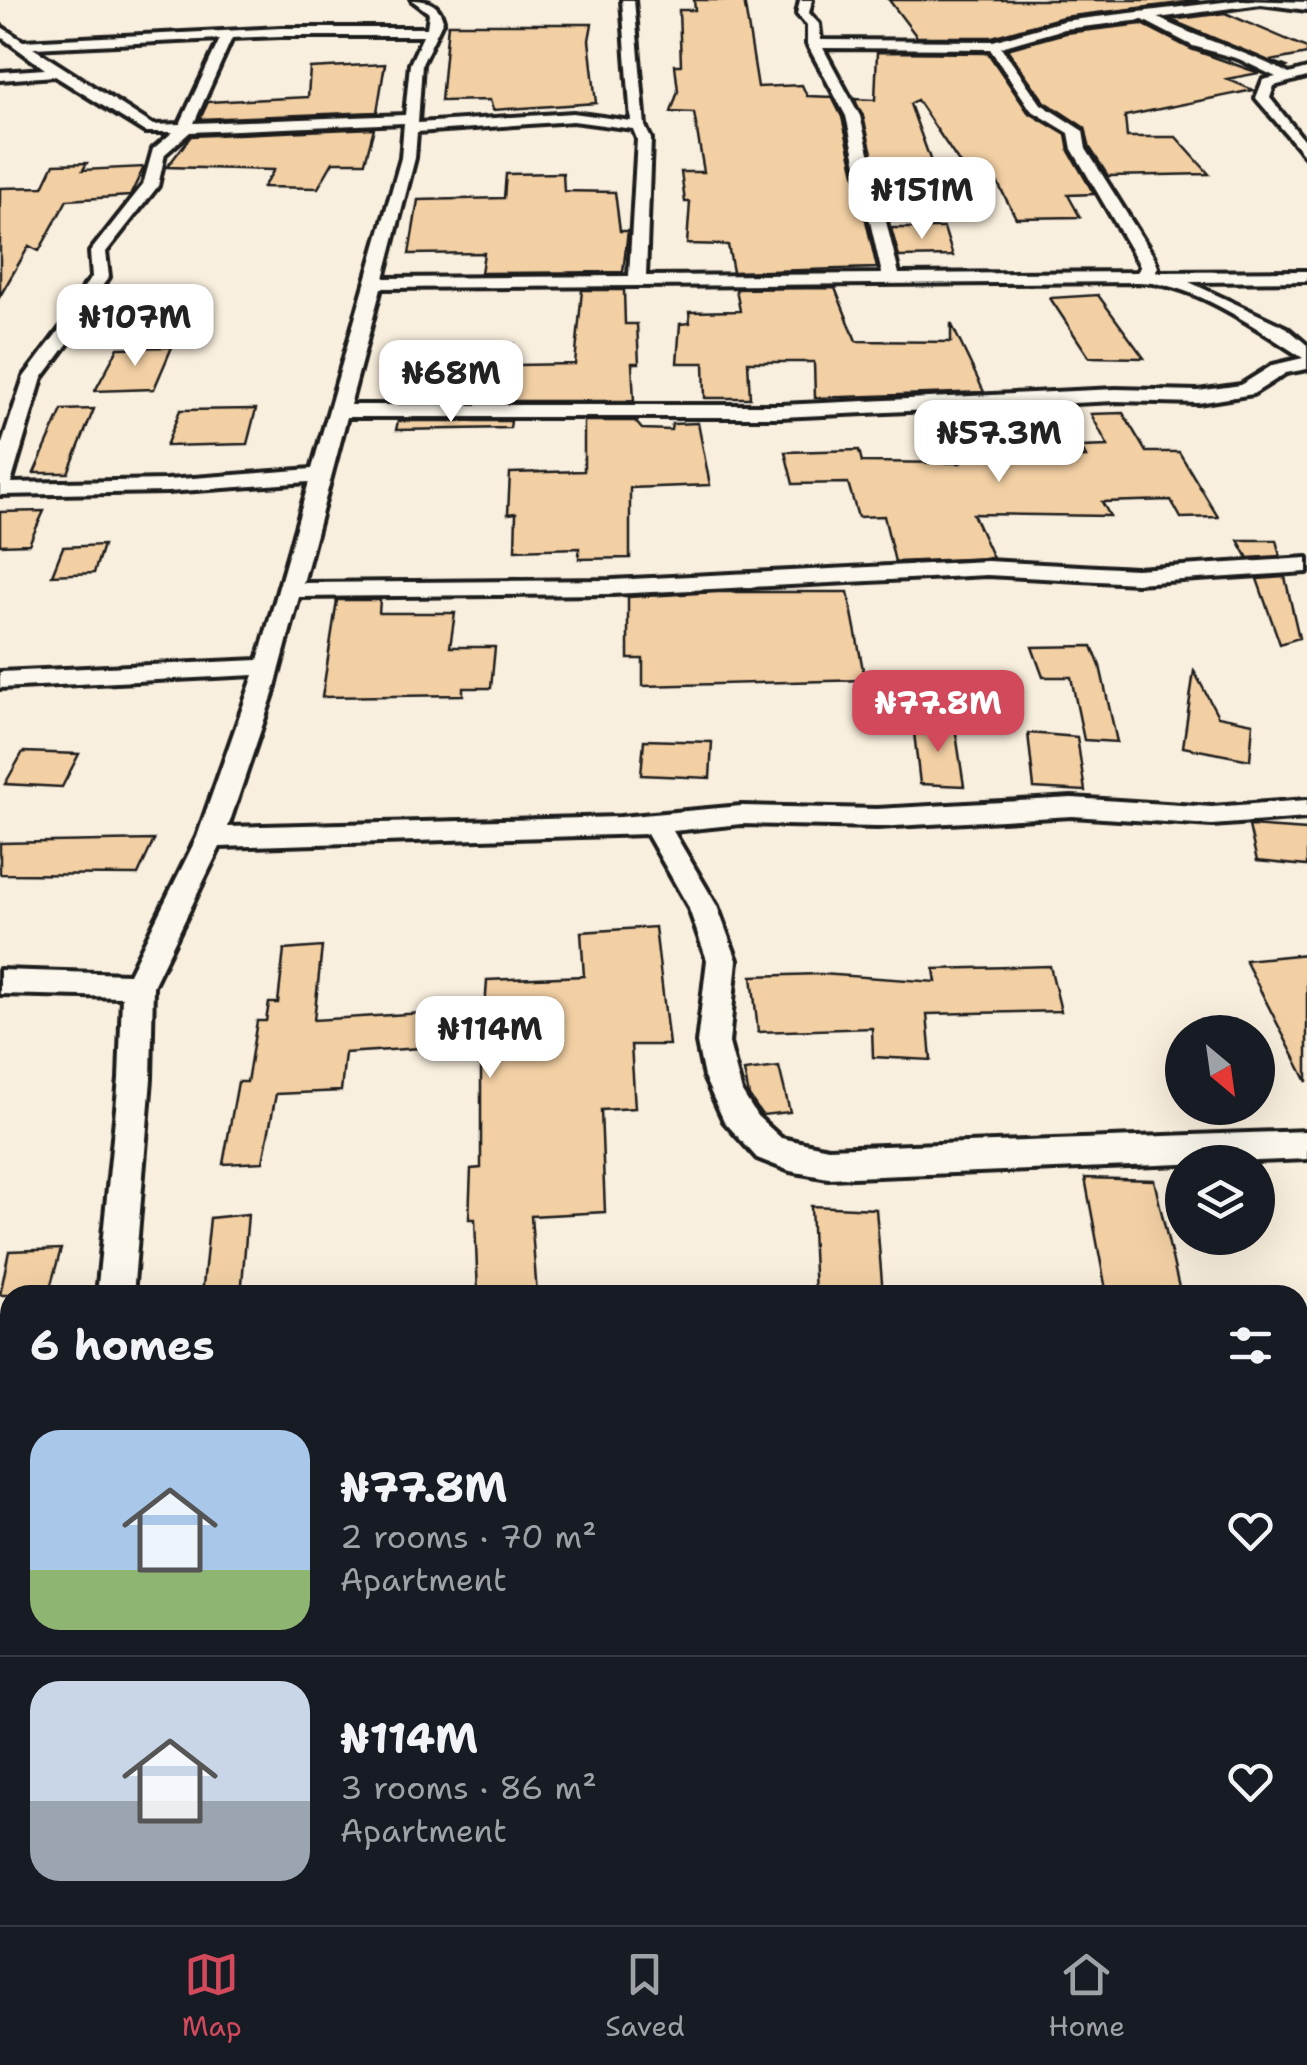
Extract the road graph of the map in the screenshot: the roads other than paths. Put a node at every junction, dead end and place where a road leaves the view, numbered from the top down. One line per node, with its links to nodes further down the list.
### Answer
1 (418, 0): 8 (street)
2 (628, 0): 18 (street)
3 (806, 0): 10 (street)
4 (1258, 0): 5 (street); 6 (street)
5 (1307, 6)
6 (1145, 16): 12 (street); 16 (street)
7 (0, 30): 11 (street)
8 (432, 32): 9 (street); 17 (street)
9 (226, 36): 11 (street); 19 (street)
10 (814, 44): 12 (street); 24 (street)
11 (20, 45): 13 (street)
12 (994, 45): 22 (street)
13 (57, 72): 15 (street); 19 (street)
14 (1307, 74): 16 (street)
15 (0, 76)
16 (1284, 76): 20 (street)
17 (411, 124): 18 (street); 19 (street); 26 (street)
18 (638, 126): 25 (street)
19 (184, 130): 33 (street)
20 (1307, 154)
21 (1307, 276): 23 (street)
22 (1140, 278): 23 (street); 24 (street)
23 (1166, 278): 27 (street)
24 (891, 279): 25 (street)
25 (638, 280): 26 (street)
26 (373, 283): 31 (street)
27 (1267, 325): 28 (street); 29 (street)
28 (1307, 327)
29 (1307, 354)
30 (1307, 363): 31 (street)
31 (337, 410): 32 (street)
32 (322, 475): 33 (street); 35 (street)
33 (0, 486)
34 (1307, 565): 35 (street)
35 (290, 590): 36 (street)
36 (266, 668): 37 (street); 40 (street)
37 (0, 680)
38 (1307, 809): 39 (street)
39 (654, 823): 40 (street); 43 (street)
40 (211, 837): 42 (street)
41 (0, 982): 42 (street)
42 (138, 986): 44 (street)
43 (1307, 1145)
44 (116, 1285)

